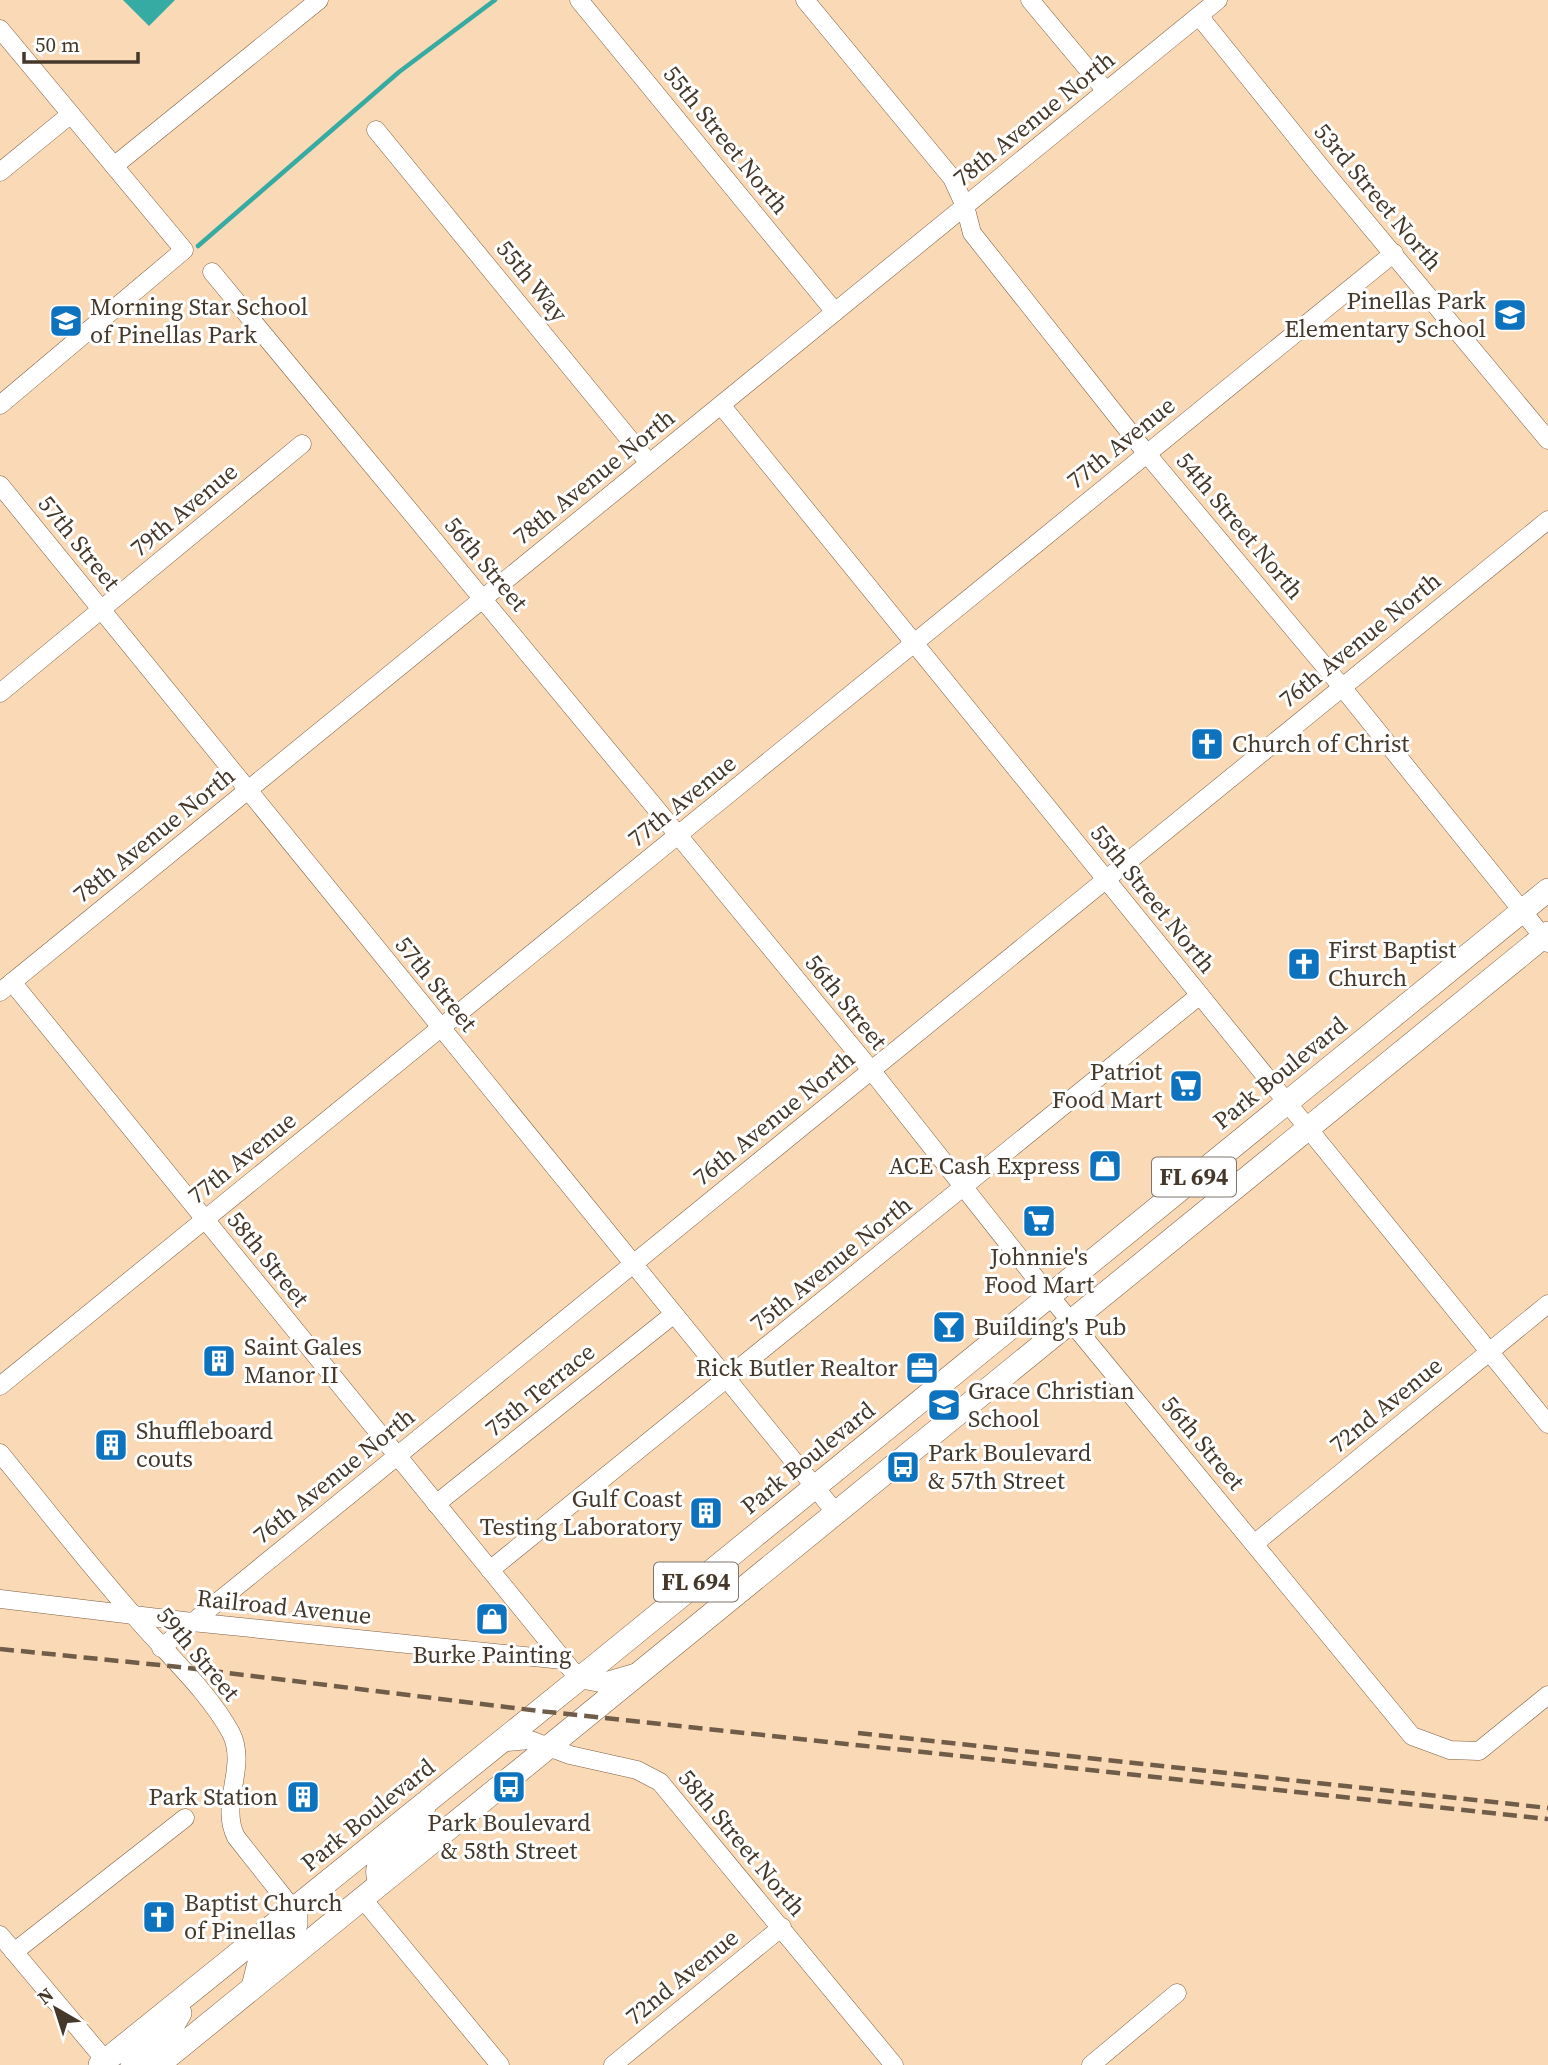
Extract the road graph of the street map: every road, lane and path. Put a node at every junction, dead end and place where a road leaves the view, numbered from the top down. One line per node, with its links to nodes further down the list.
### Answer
1 (319, 0): 11 (street)
2 (579, 0): 16 (street, 55th Street North)
3 (805, 0): 13 (street, 54th Street North)
4 (1030, 0): 8 (street)
5 (1219, 0): 6 (street, 78th Avenue North)
6 (1199, 16): 8 (street, 78th Avenue North); 14 (street, 53rd Street North)
7 (0, 29): 9 (street)
8 (1106, 91): 13 (street, 78th Avenue North)
9 (71, 114): 11 (street); 12 (street)
10 (376, 130): 22 (street, 55th Way)
11 (114, 166): 17 (street)
12 (0, 172)
13 (965, 206): 16 (street, 78th Avenue North); 21 (street, 54th Street North)
14 (1394, 253): 19 (street, 53rd Street North); 21 (street, 77th Avenue)
15 (212, 272): 25 (street, 56th Street)
16 (835, 312): 18 (street, 78th Avenue North)
17 (0, 405)
18 (721, 405): 22 (street, 78th Avenue North); 27 (street, 55th Street North)
19 (1548, 440)
20 (302, 444): 26 (street, 79th Avenue)
21 (1147, 454): 27 (street, 77th Avenue); 28 (street, 54th Street North)
22 (649, 463): 25 (street, 78th Avenue North)
23 (0, 485): 26 (street, 57th Street)
24 (1548, 520): 28 (street, 76th Avenue North)
25 (484, 598): 30 (street, 78th Avenue North); 31 (street, 56th Street)
26 (102, 610): 29 (street, 79th Avenue); 30 (street, 57th Street)
27 (914, 643): 31 (street, 77th Avenue); 32 (street, 55th Street North)
28 (1342, 687): 32 (street, 76th Avenue North); 34 (street, 54th Street North)
29 (0, 693)
30 (248, 790): 36 (street, 78th Avenue North); 38 (street, 57th Street)
31 (678, 835): 38 (street, 77th Avenue); 39 (street, 56th Street)
32 (1105, 879): 37 (street, 55th Street North); 39 (street, 76th Avenue North)
33 (1548, 890): 34 (main road, Park Boulevard / FL 694)
34 (1521, 912): 35 (street, 54th Street North); 40 (main road, Park Boulevard / FL 694)
35 (1546, 938): 41 (main road, FL 694)
36 (6, 987): 43 (street, 58th Street)
37 (1200, 995): 40 (street, 55th Street North); 42 (street, 75th Avenue North)
38 (441, 1028): 43 (street, 77th Avenue); 44 (street, 57th Street)
39 (871, 1070): 42 (street, 56th Street); 44 (street, 76th Avenue North)
40 (1287, 1102): 41 (street, 55th Street North); 45 (main road, Park Boulevard / FL 694)
41 (1308, 1128): 48 (main road, FL 694); 49 (street, 55th Street North)
42 (965, 1188): 45 (street, 56th Street); 50 (street, 75th Avenue North)
43 (205, 1220): 51 (street, 77th Avenue); 54 (street, 58th Street)
44 (633, 1264): 47 (street, 57th Street); 54 (street, 76th Avenue North)
45 (1049, 1295): 48 (street, 56th Street); 55 (main road, Park Boulevard / FL 694)
46 (1548, 1304): 49 (street, 72nd Avenue)
47 (674, 1314): 50 (street, 57th Street); 56 (street, 75th Terrace)
48 (1070, 1321): 57 (main road, FL 694); 58 (street, 56th Street)
49 (1490, 1352): 52 (street, 55th Street North); 58 (street, 72nd Avenue)
50 (727, 1379): 55 (street, 57th Street); 59 (street, 75th Avenue North)
51 (0, 1386)
52 (1548, 1424)
53 (0, 1453): 61 (street, 59th Street)
54 (397, 1456): 56 (street, 58th Street); 62 (street, 76th Avenue North)
55 (814, 1486): 57 (street, 57th Street); 66 (main road, Park Boulevard / FL 694)
56 (436, 1504): 59 (street, 58th Street)
57 (836, 1513): 65 (main road, FL 694)
58 (1254, 1544): 67 (street, 56th Street)
59 (490, 1570): 64 (street, 58th Street)
60 (0, 1600): 61 (street, Railroad Avenue)
61 (133, 1615): 62 (street, Railroad Avenue); 63 (street, 59th Street)
62 (192, 1622): 63 (street, 76th Avenue North); 64 (street, Railroad Avenue)
63 (161, 1648): 74 (street, 59th Street)
64 (563, 1660): 66 (street, 58th Street)
65 (641, 1671): 66 (street); 69 (main road, FL 694)
66 (579, 1679): 68 (main road, Park Boulevard / FL 694)
67 (1548, 1695)
68 (498, 1743): 69 (street, 58th Street North); 70 (main road, Park Boulevard / FL 694)
69 (551, 1746): 72 (main road, FL 694); 75 (street, 58th Street North)
70 (427, 1801): 72 (main road); 74 (main road, Park Boulevard / FL 694)
71 (185, 1818): 77 (street)
72 (381, 1884): 73 (main road, FL 694)
73 (362, 1898): 78 (main road, FL 694); 84 (street)
74 (293, 1909): 78 (main road); 80 (main road, Park Boulevard / FL 694)
75 (782, 1927): 85 (street, 72nd Avenue); 86 (street, 58th Street North)
76 (0, 1935): 77 (street)
77 (14, 1952): 81 (street)
78 (253, 1987): 83 (main road, FL 694)
79 (1177, 1993): 87 (street)
80 (179, 2002): 81 (main road, Park Boulevard / FL 694); 82 (main road)
81 (104, 2063)
82 (132, 2065)
83 (159, 2065)
84 (500, 2065)
85 (613, 2065)
86 (894, 2065)
87 (1091, 2065)

